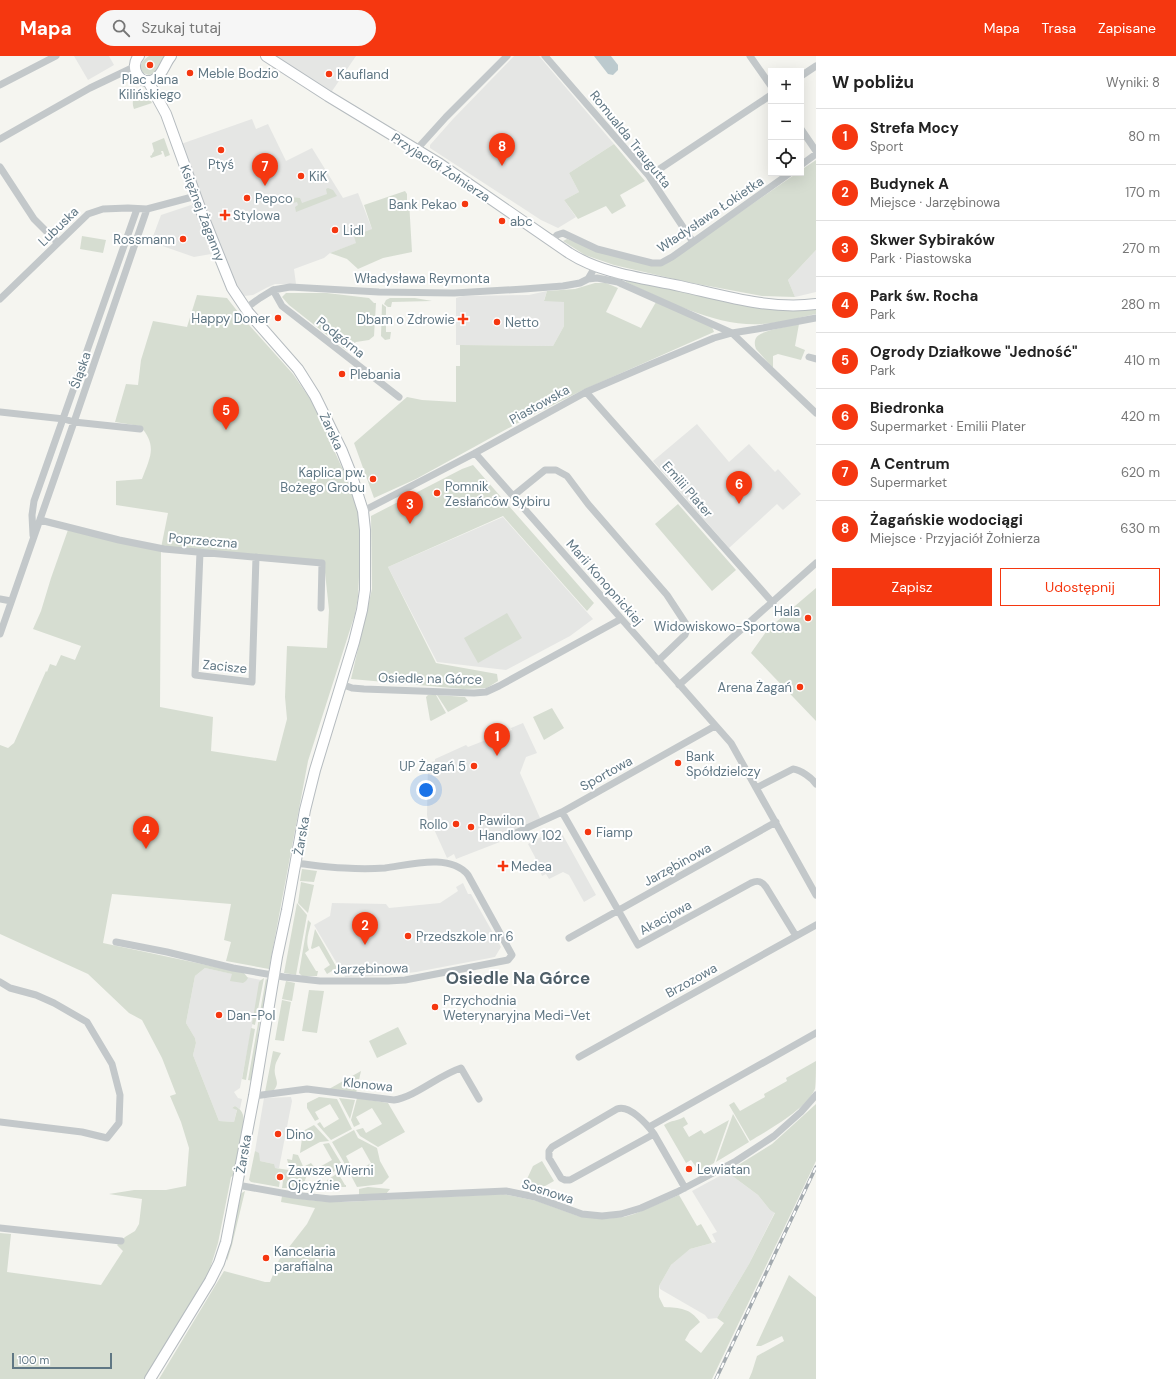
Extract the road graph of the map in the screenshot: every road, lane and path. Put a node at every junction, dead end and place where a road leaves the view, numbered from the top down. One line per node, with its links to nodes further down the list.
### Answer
1 (56, 56): 14 (street)
2 (139, 56): 9 (street)
3 (171, 56): 11 (street)
4 (266, 56): 19 (street, Przyjaciół Żołnierza)
5 (507, 56): 19 (street)
6 (545, 56): 24 (street, Romualda Traugutta)
7 (750, 56): 13 (street)
8 (816, 66): 10 (street)
9 (134, 67): 12 (street, Księżnej Żaganny); 18 (street)
10 (804, 74)
11 (159, 76): 12 (street); 16 (street, Księżnej Żaganny)
12 (148, 81): 16 (street, Księżnej Żaganny)
13 (768, 82)
14 (0, 85)
15 (768, 97): 24 (street)
16 (166, 114): 26 (street, Księżnej Żaganny)
17 (804, 133): 20 (street)
18 (0, 139)
19 (417, 149): 29 (street, Przyjaciół Żołnierza)
20 (816, 151)
21 (816, 154): 22 (street)
22 (804, 163)
23 (0, 167): 31 (street)
24 (649, 176): 30 (street, Romualda Traugutta)
25 (786, 176): 30 (street, Władysława Łokietka)
26 (196, 196): 28 (street, Lubuska); 38 (street, Księżnej Żaganny)
27 (137, 209): 28 (street, Lubuska); 31 (street, Lubuska); 45 (street, Śląska)
28 (147, 209): 46 (street, Śląska)
29 (552, 241): 30 (street, Władysława Łokietka); 32 (street, Przyjaciół Żołnierza)
30 (693, 242)
31 (58, 243): 36 (street, Lubuska)
32 (595, 267): 33 (street, Przyjaciół Żołnierza); 34 (street)
33 (618, 277): 34 (street, Władysława Reymonta); 37 (street, Przyjaciół Żołnierza); 40 (street, Przyjaciół Żołnierza)
34 (588, 279): 35 (street, Władysława Reymonta)
35 (273, 290): 38 (street, Władysława Reymonta); 42 (street, Podgórna)
36 (0, 300)
37 (816, 304)
38 (246, 308): 52 (street, Żarska)
39 (816, 318): 40 (street)
40 (732, 333): 41 (street, Piastowska); 44 (street)
41 (586, 392): 48 (street, Piastowska); 60 (street, Emilii Plater)
42 (399, 397)
43 (0, 412): 45 (street)
44 (816, 413)
45 (64, 419): 46 (street); 50 (street, Śląska)
46 (74, 422): 47 (street); 51 (street, Śląska)
47 (140, 429)
48 (475, 453): 49 (street, Marii Konopnickiej); 52 (street, Piastowska)
49 (513, 496): 62 (street, Marii Konopnickiej); 64 (street)
50 (33, 508): 51 (street); 54 (street, Śląska)
51 (43, 511): 53 (street, Śląska)
52 (364, 511): 65 (street, Żarska)
53 (40, 520): 54 (street, Śląska); 55 (street, Poprzeczna)
54 (33, 538): 59 (street, Śląska)
55 (200, 552): 56 (street, Poprzeczna); 56 (street, Zacisze)
56 (256, 557): 61 (street, Poprzeczna)
57 (816, 563): 60 (street)
58 (0, 599): 59 (street)
59 (11, 601): 63 (street, Śląska)
60 (773, 603): 66 (street)
61 (321, 608)
62 (622, 619): 64 (street, Marii Konopnickiej); 65 (street, Osiedle na Górce)
63 (0, 634)
64 (658, 661): 66 (street, Marii Konopnickiej)
65 (341, 684): 73 (street, Żarska)
66 (679, 685): 67 (street, Marii Konopnickiej)
67 (715, 726): 69 (street, Marii Konopnickiej); 70 (street, Sportowa)
68 (816, 784): 69 (street)
69 (756, 788): 71 (street, Marii Konopnickiej)
70 (562, 812): 72 (street, Sportowa); 75 (street, Akacjowa)
71 (776, 822): 74 (street, Marii Konopnickiej); 75 (street, Jarzębinowa)
72 (507, 837)
73 (296, 862): 80 (street, Żarska); 80 (street, Jarzębinowa)
74 (816, 895)
75 (618, 911): 77 (street, Akacjowa); 78 (street, Jarzębinowa)
76 (816, 925): 77 (street, Brzozowa)
77 (796, 936): 83 (street, Brzozowa)
78 (569, 938)
79 (116, 942): 80 (street, Jarzębinowa)
80 (274, 976): 84 (street, Żarska)
81 (0, 982): 87 (street)
82 (816, 1033): 88 (street)
83 (579, 1057)
84 (254, 1096): 86 (street, Klonowa); 89 (street, Żarska)
85 (816, 1096): 90 (street, Sosnowa)
86 (479, 1099)
87 (0, 1122)
88 (652, 1131): 88 (street); 90 (street)
89 (237, 1185): 90 (street, Sosnowa); 93 (street, Żarska)
90 (686, 1188)
91 (0, 1228): 92 (street)
92 (121, 1241)
93 (150, 1379)

